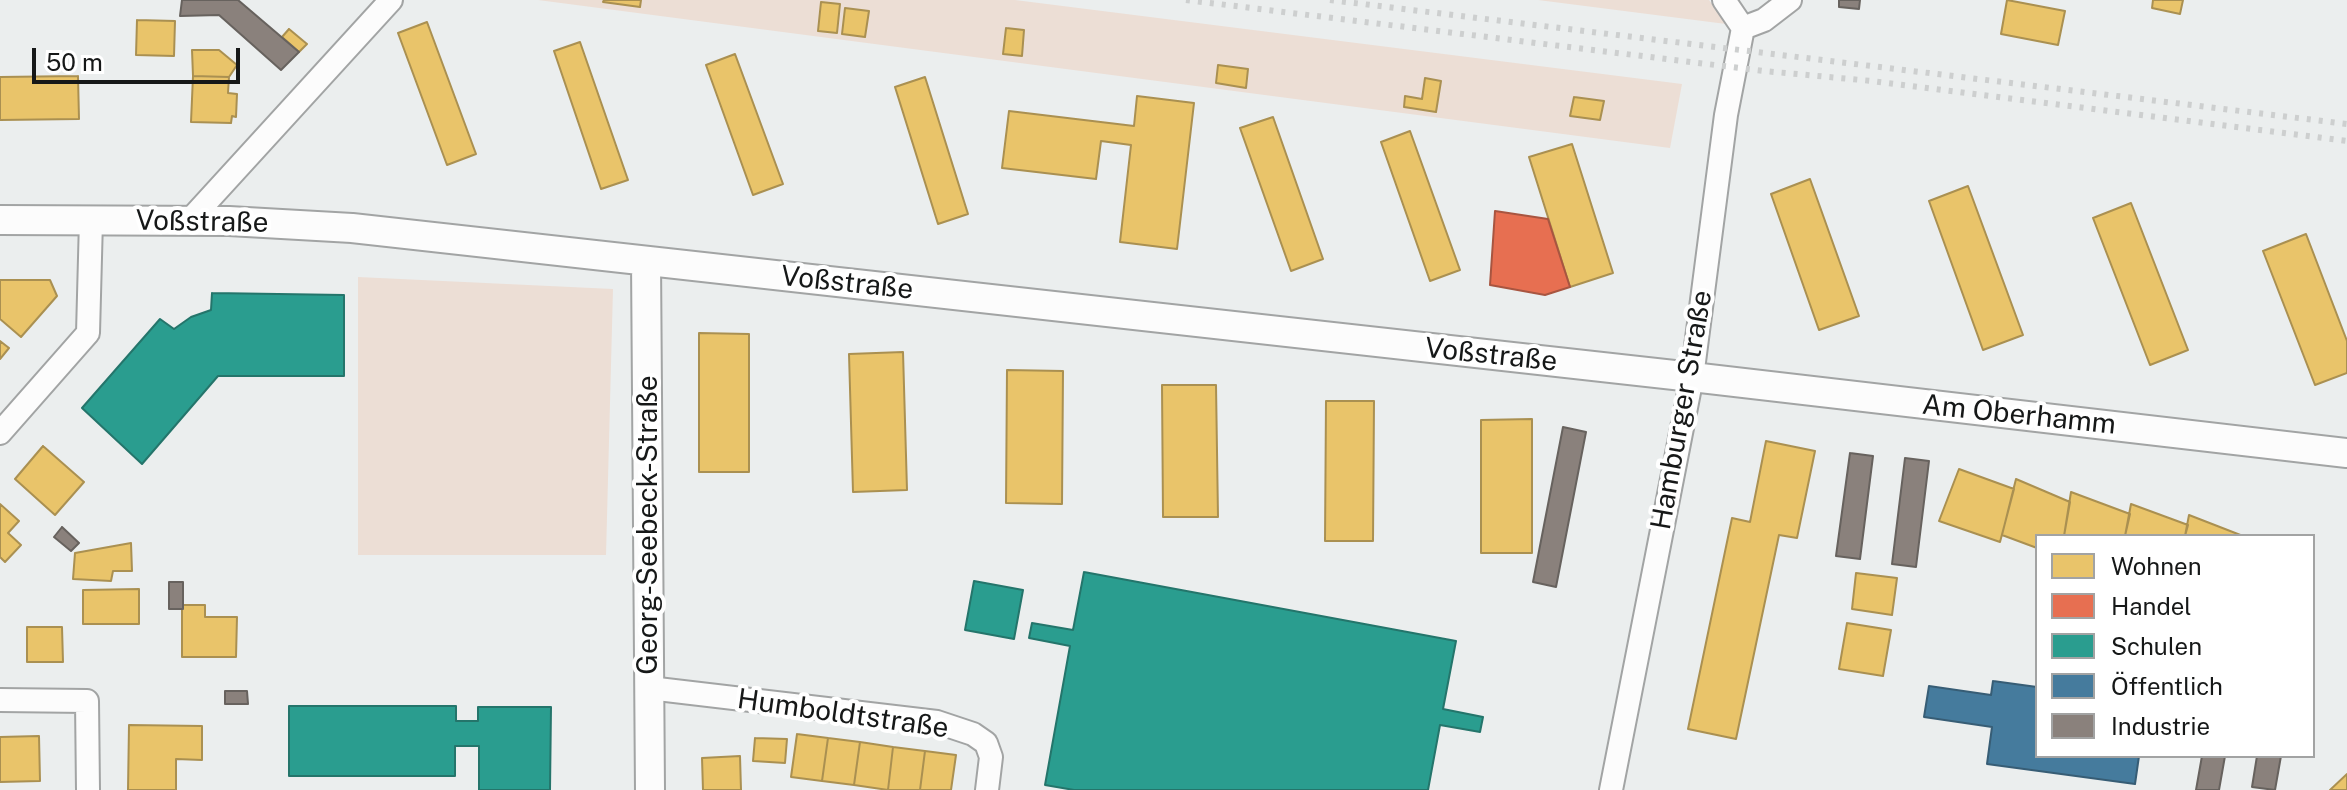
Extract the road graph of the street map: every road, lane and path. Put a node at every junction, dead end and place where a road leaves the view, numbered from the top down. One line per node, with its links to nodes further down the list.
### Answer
1 (391, 0): 7 (street)
2 (1790, 0): 4 (street)
3 (1727, 4): 4 (street)
4 (1743, 28): 9 (street, Hamburger Straße)
5 (0, 220): 6 (street, Voßstraße)
6 (91, 220): 7 (street, Voßstraße); 10 (street)
7 (190, 220): 8 (street, Voßstraße)
8 (646, 261): 9 (street, Voßstraße); 12 (street, Georg-Seebeck-Straße)
9 (1692, 377): 11 (street, Am Oberhamm); 17 (street, Hamburger Straße)
10 (0, 433)
11 (2347, 453)
12 (649, 688): 15 (street, Georg-Seebeck-Straße); 16 (street, Humboldtstraße)
13 (0, 700): 14 (street)
14 (88, 790)
15 (650, 790)
16 (987, 790)
17 (1611, 790)

